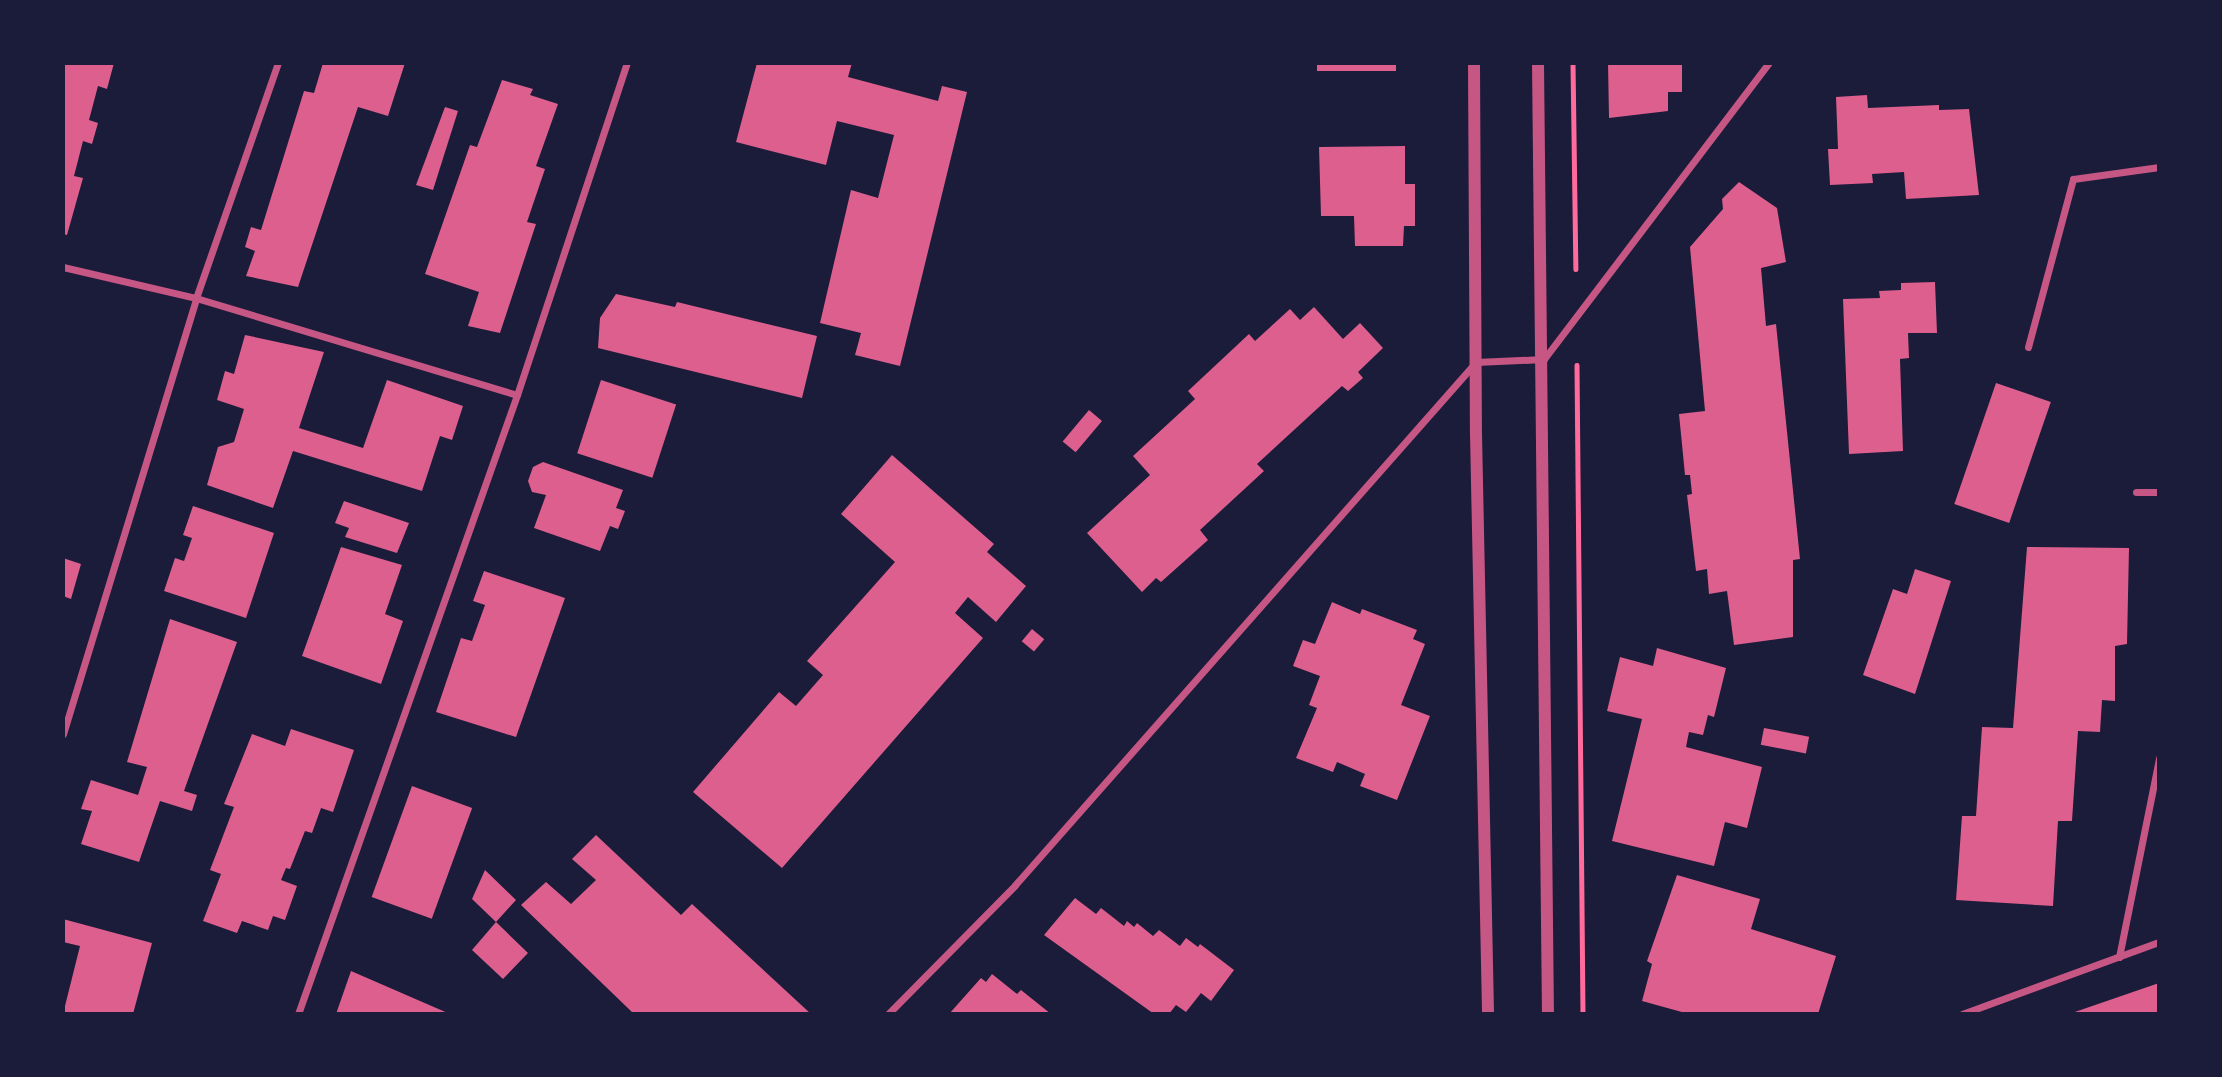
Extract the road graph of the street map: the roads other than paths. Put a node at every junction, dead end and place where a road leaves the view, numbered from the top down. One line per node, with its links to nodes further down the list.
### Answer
1 (278, 63): 8 (street)
2 (627, 63): 12 (street)
3 (1474, 63): 11 (street)
4 (1538, 63): 10 (street)
5 (1769, 63): 10 (street)
6 (2159, 167): 9 (street)
7 (63, 267): 8 (street)
8 (196, 298): 12 (street); 15 (street)
9 (2028, 347)
10 (1544, 359): 11 (street); 22 (street)
11 (1476, 362): 20 (street); 21 (street)
12 (517, 395): 19 (street)
13 (2136, 492): 14 (street)
14 (2159, 492)
15 (63, 734)
16 (2159, 758): 18 (street)
17 (2159, 942): 18 (street)
18 (2119, 957): 23 (street)
19 (298, 1014)
20 (888, 1014)
21 (1488, 1014)
22 (1548, 1014)
23 (1962, 1014)

